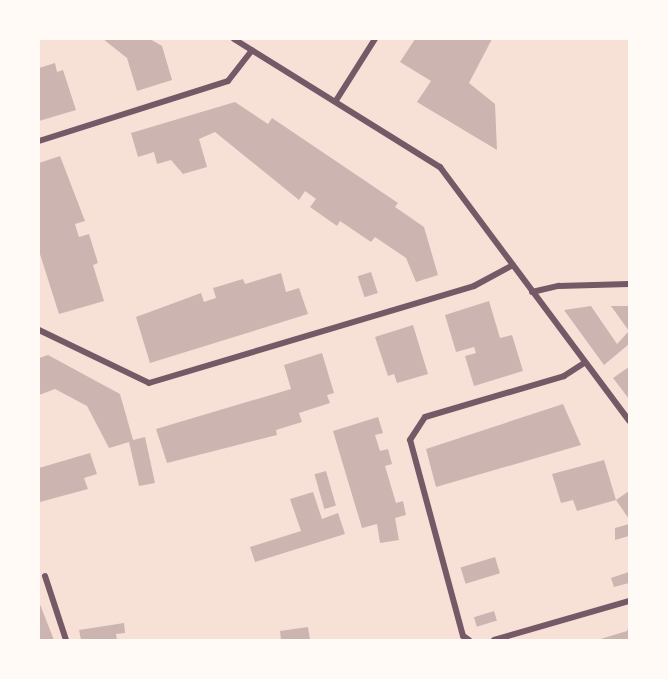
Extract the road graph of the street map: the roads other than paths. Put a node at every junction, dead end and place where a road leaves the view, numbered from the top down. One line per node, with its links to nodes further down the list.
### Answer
1 (234, 39): 3 (street)
2 (375, 39): 4 (street)
3 (252, 50): 4 (street); 5 (street)
4 (336, 99): 6 (street)
5 (39, 141)
6 (513, 265): 8 (street); 9 (street)
7 (629, 284): 8 (street)
8 (532, 292): 10 (street)
9 (39, 330)
10 (584, 363): 11 (street); 15 (street)
11 (629, 422)
12 (45, 576): 14 (street)
13 (629, 601): 16 (street)
14 (66, 640)
15 (469, 640)
16 (494, 640)

